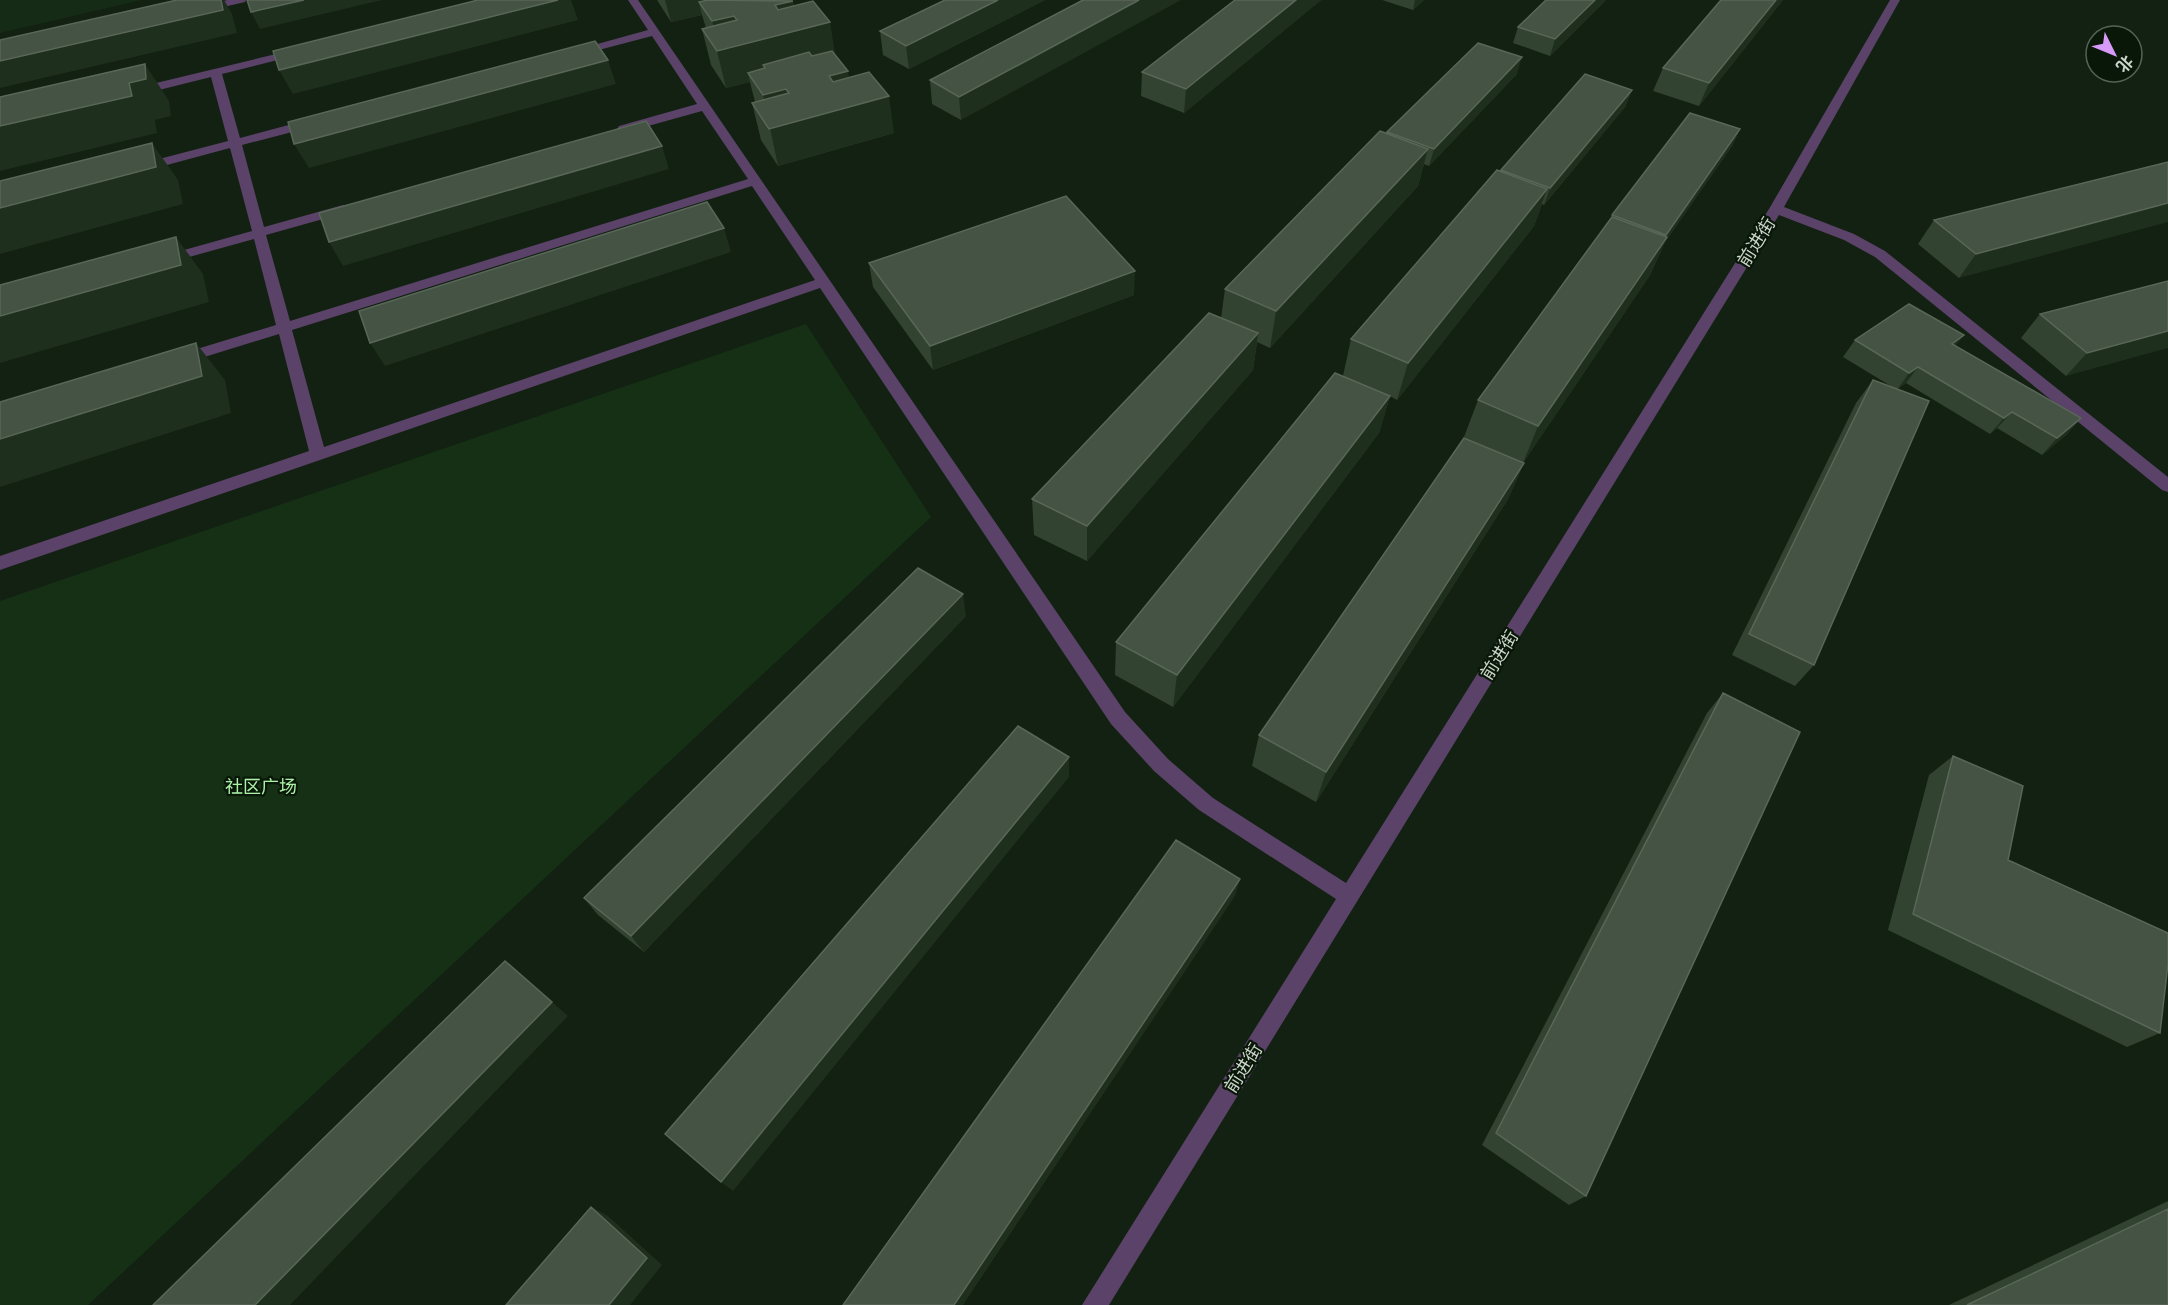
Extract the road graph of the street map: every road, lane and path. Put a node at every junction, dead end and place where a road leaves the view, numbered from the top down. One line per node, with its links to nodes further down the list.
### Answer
1 (241, 0): 4 (street)
2 (633, 0): 5 (street)
3 (1895, 0): 17 (street, 前进街)
4 (195, 10)
5 (655, 32): 7 (street); 10 (street)
6 (306, 50): 8 (street)
7 (564, 56)
8 (216, 72): 9 (street); 13 (street)
9 (125, 94)
10 (705, 106): 12 (street); 15 (street)
11 (326, 119): 13 (street)
12 (614, 132)
13 (235, 143): 14 (street); 18 (street)
14 (123, 172)
15 (756, 181): 20 (street); 21 (street)
16 (362, 204): 18 (street)
17 (1776, 209): 24 (street); 26 (street, 前进街)
18 (259, 233): 19 (street); 21 (street)
19 (146, 266)
20 (824, 282): 23 (street); 26 (street)
21 (284, 327): 22 (street); 23 (street)
22 (170, 362)
23 (318, 454): 25 (street)
24 (2168, 486)
25 (0, 563)
26 (1349, 896): 27 (street, 前进街)
27 (1095, 1305)

